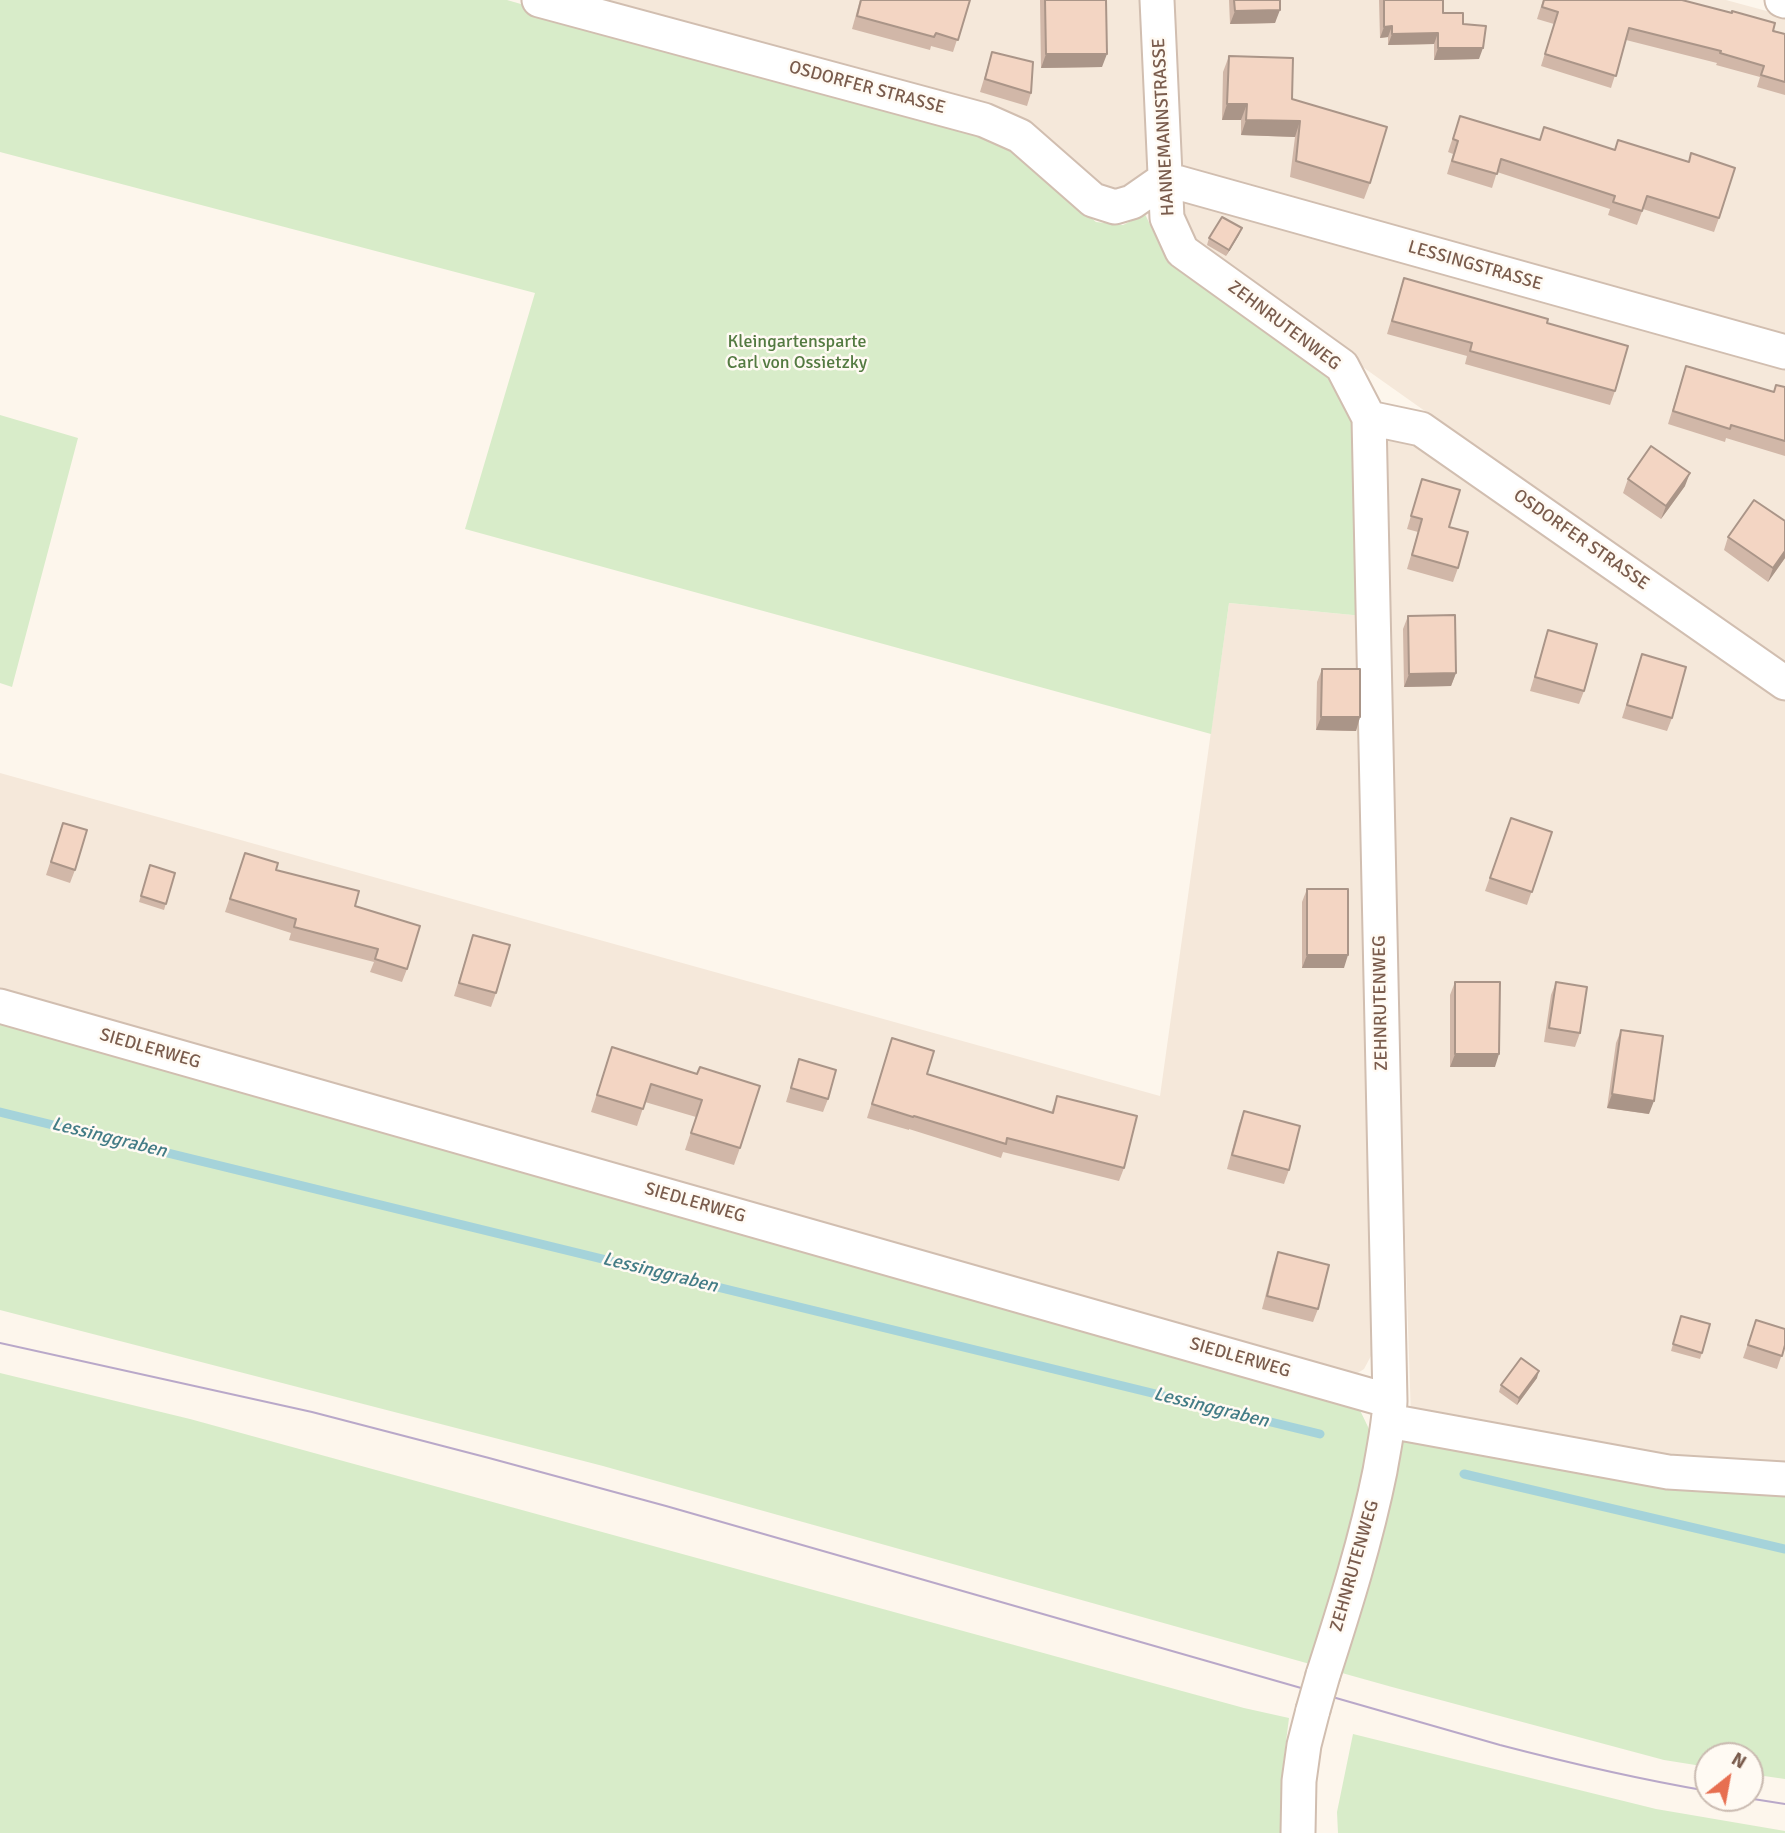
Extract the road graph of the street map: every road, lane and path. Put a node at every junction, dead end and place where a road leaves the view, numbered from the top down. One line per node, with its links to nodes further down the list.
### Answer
1 (539, 0): 3 (street, OSDORFER STRASSE)
2 (1157, 0): 3 (street, HANNEMANNSTRASSE)
3 (1165, 178): 4 (street, HANNEMANNSTRASSE); 5 (street, LESSINGSTRASSE)
4 (1182, 251): 6 (street, ZEHNRUTENWEG)
5 (1785, 352)
6 (1369, 418): 7 (street, OSDORFER STRASSE); 9 (street, ZEHNRUTENWEG)
7 (1785, 683)
8 (0, 1006): 9 (street, SIEDLERWEG)
9 (1390, 1411): 10 (street, SIEDLERWEG); 11 (street, ZEHNRUTENWEG, bridge)
10 (1785, 1479)
11 (1298, 1833)

